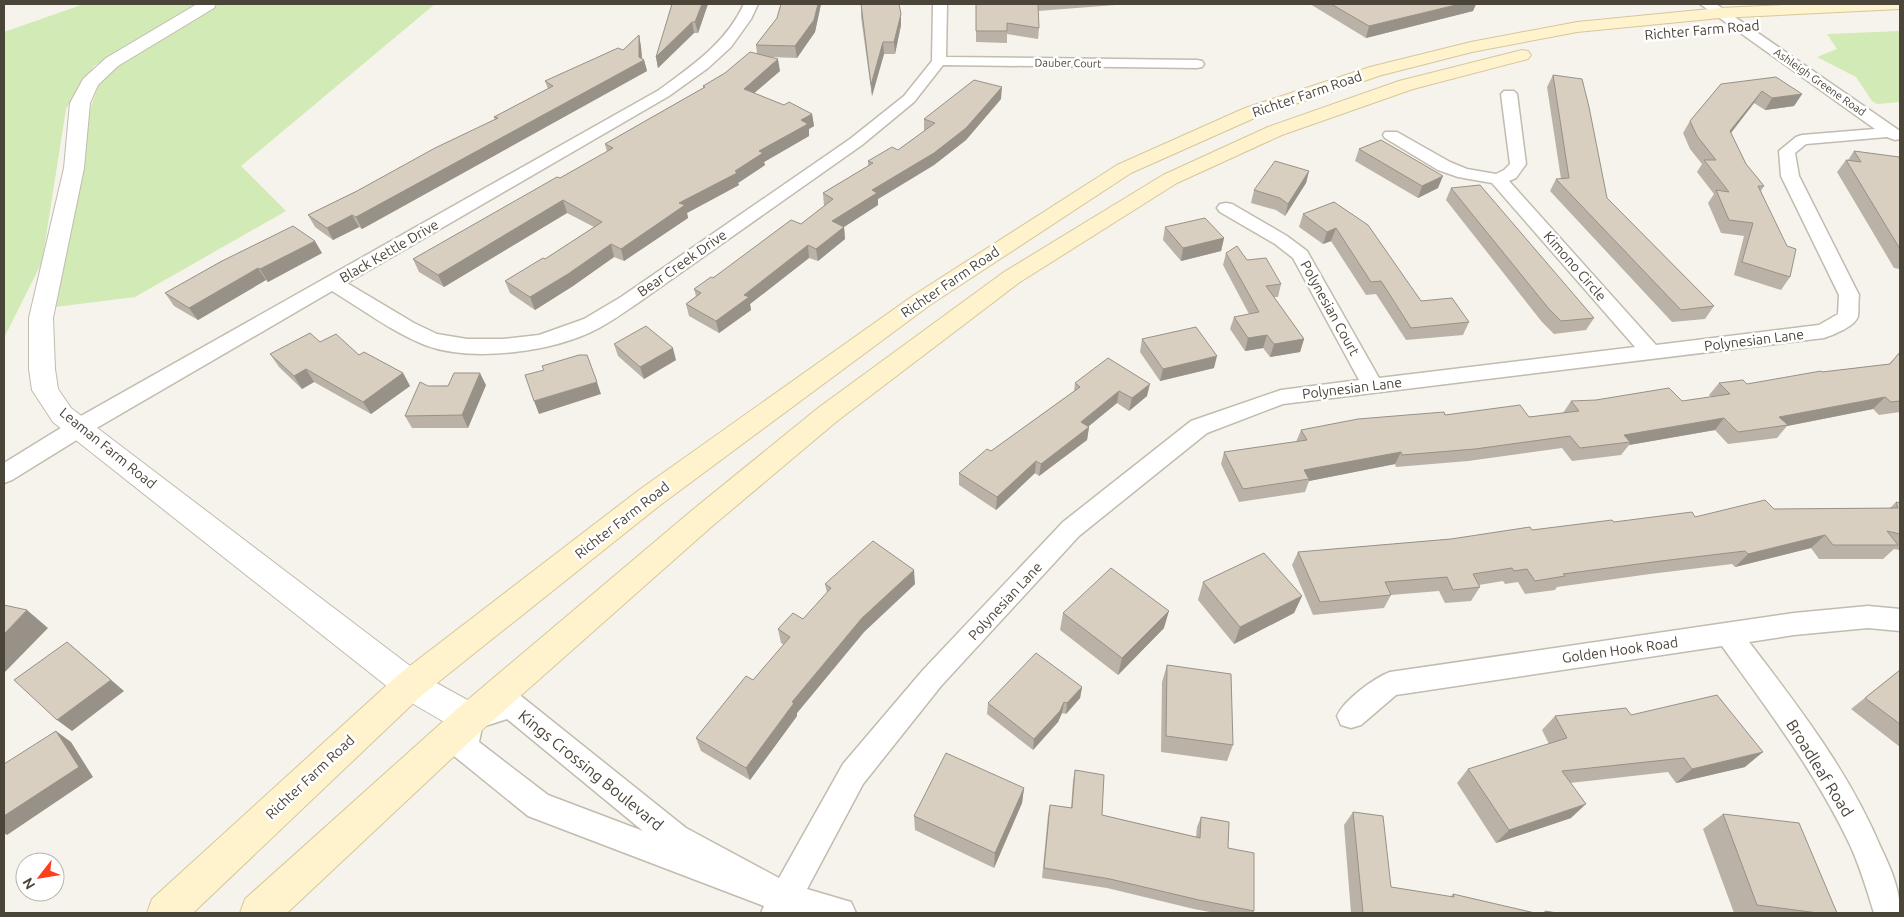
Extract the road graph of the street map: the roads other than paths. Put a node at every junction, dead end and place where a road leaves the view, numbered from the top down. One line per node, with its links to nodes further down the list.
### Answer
1 (208, 4): 17 (street, Leaman Farm Road)
2 (751, 4): 14 (street, Black Kettle Drive)
3 (940, 4): 7 (street)
4 (1900, 4): 5 (main road, Richter Farm Road)
5 (1722, 14): 6 (main road, Richter Farm Road); 11 (street, Ashleigh Greene Road); 21 (main road, Richter Farm Road); 23 (main road, Richter Farm Road)
6 (1900, 18)
7 (939, 61): 8 (street, Dauber Court); 14 (street, Bear Creek Drive)
8 (1197, 64)
9 (1509, 94): 12 (street)
10 (1391, 135): 12 (street)
11 (1896, 135): 15 (street, Polynesian Lane)
12 (1498, 179): 15 (street, Kimono Circle)
13 (1226, 208): 16 (street, Polynesian Court)
14 (333, 284): 17 (street, Black Kettle Drive)
15 (1651, 352): 16 (street, Polynesian Lane)
16 (1373, 386): 24 (street, Polynesian Lane)
17 (80, 428): 18 (street, Black Kettle Drive); 21 (street, Leaman Farm Road)
18 (4, 474)
19 (1900, 620): 20 (street, Golden Hook Road)
20 (1728, 634): 22 (street, Golden Hook Road); 28 (street, Broadleaf Road)
21 (410, 685): 23 (street, Leaman Farm Road); 25 (main road, Richter Farm Road)
22 (1351, 716)
23 (470, 720): 24 (street, Kings Crossing Boulevard); 24 (street, Kings Crossing Boulevard); 26 (main road, Richter Farm Road)
24 (782, 906): 27 (street, Kings Crossing Boulevard)
25 (166, 913)
26 (259, 913)
27 (840, 913)
28 (1890, 913)

